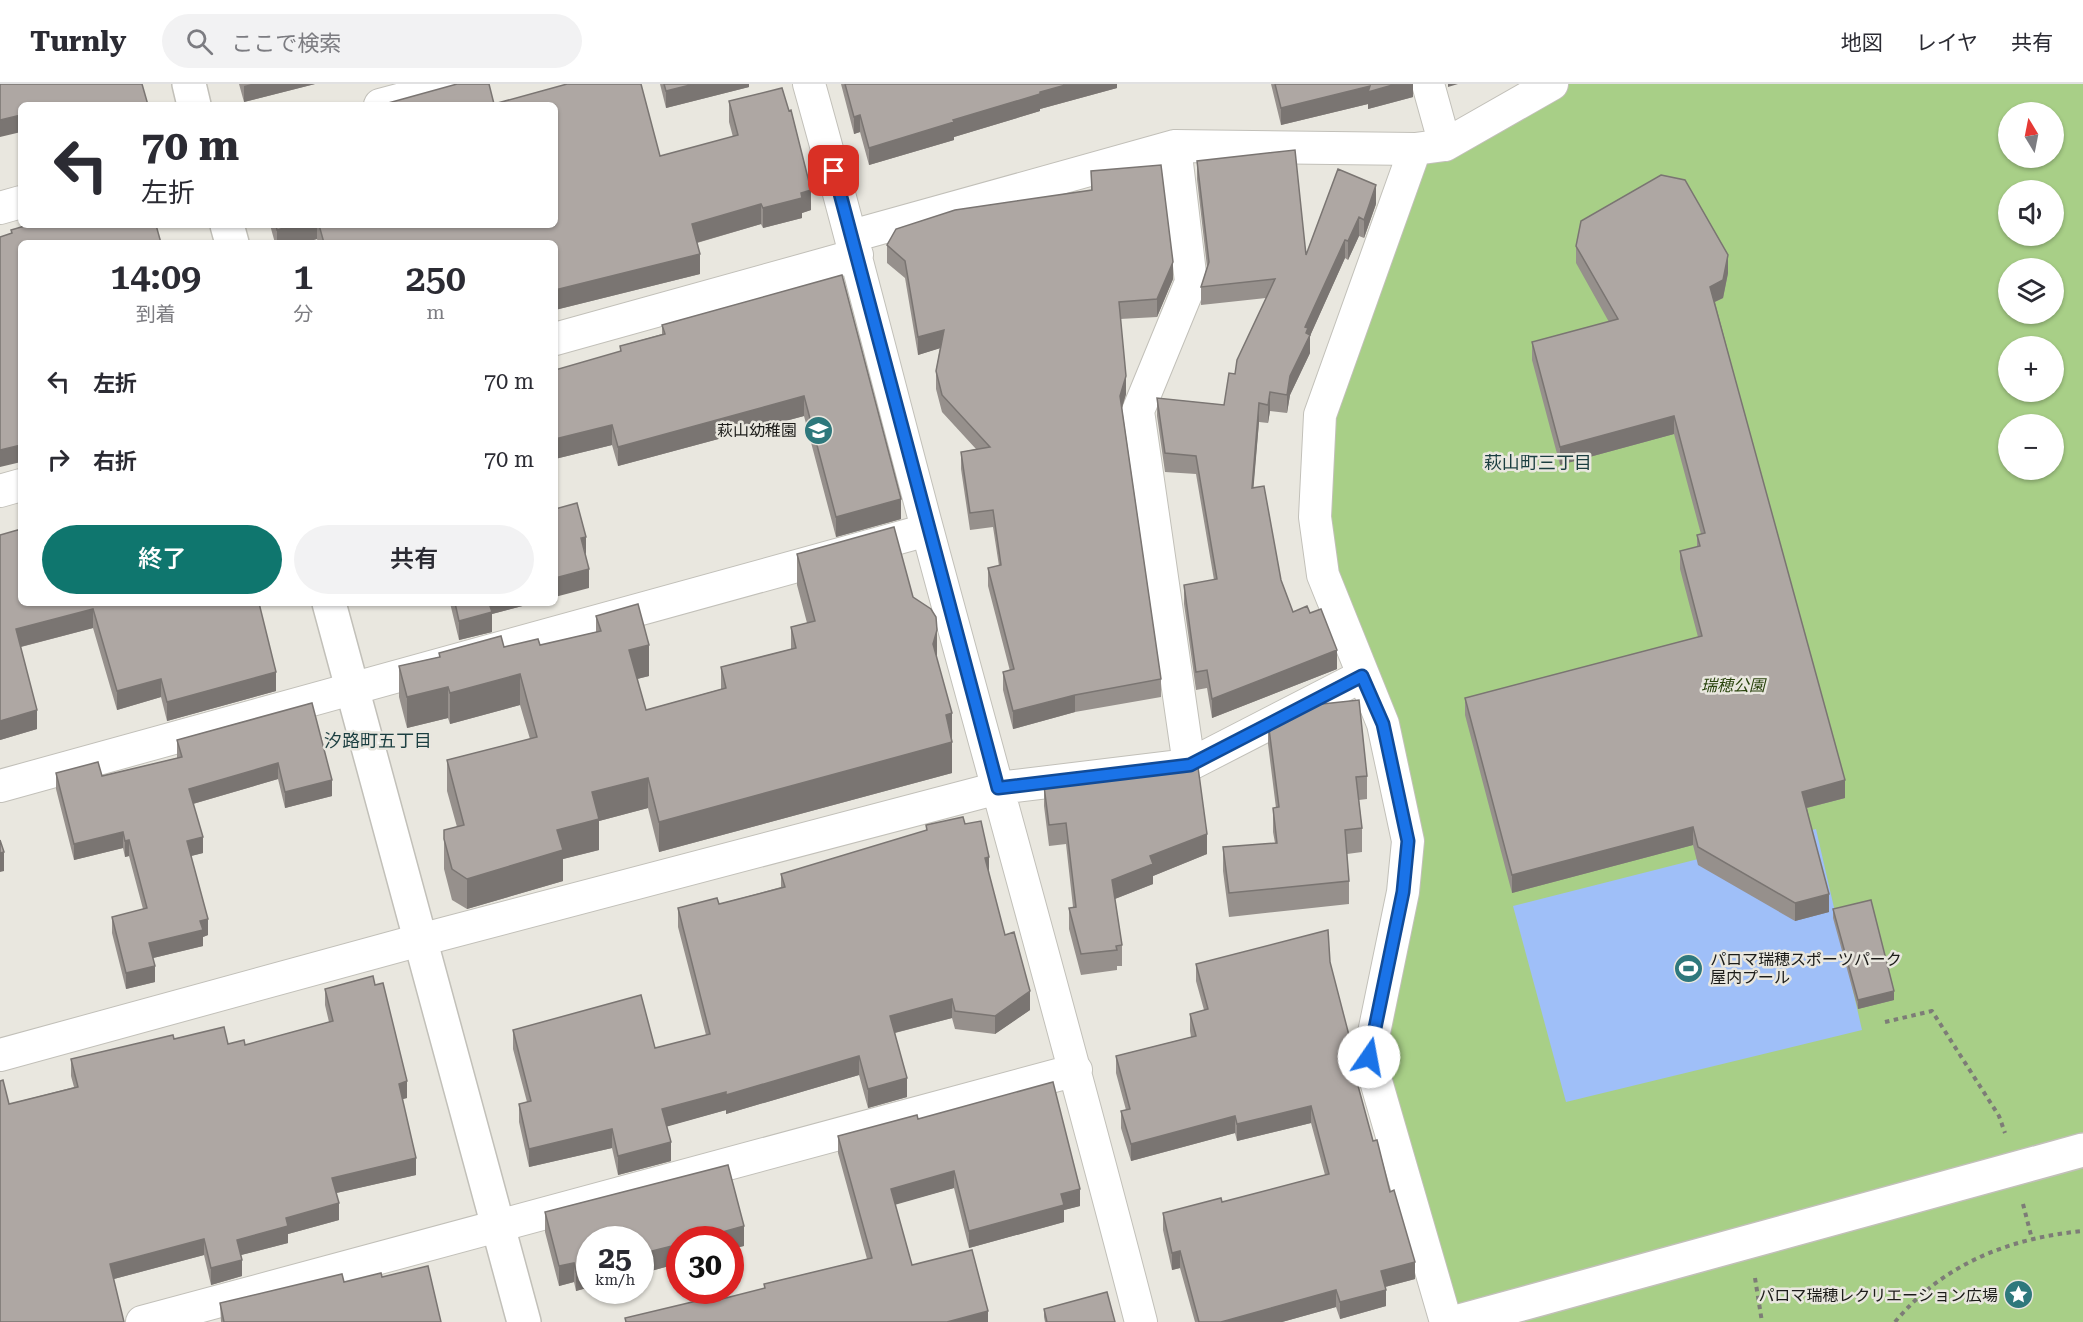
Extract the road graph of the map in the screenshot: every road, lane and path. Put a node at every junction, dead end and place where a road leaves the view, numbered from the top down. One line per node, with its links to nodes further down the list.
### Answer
1 (189, 84): 6 (street)
2 (458, 84): 7 (street)
3 (809, 84): 12 (street)
4 (1428, 84): 9 (street)
5 (1552, 84): 9 (street)
6 (193, 102)
7 (391, 102)
8 (1175, 146): 9 (street); 12 (street); 20 (street)
9 (1430, 147): 18 (street)
10 (18, 203): 11 (street)
11 (0, 208)
12 (855, 245): 13 (street); 16 (street)
13 (558, 338)
14 (18, 486): 15 (street)
15 (0, 491)
16 (927, 530): 19 (street); 22 (street)
17 (330, 606): 19 (street)
18 (1362, 676): 20 (street); 37 (street)
19 (352, 689): 21 (street); 23 (street)
20 (1190, 765): 22 (street)
21 (0, 786)
22 (998, 788): 23 (street); 26 (street)
23 (420, 940): 25 (street); 30 (street)
24 (1885, 1022): 27 (path)
25 (0, 1055)
26 (1076, 1070): 30 (street); 36 (street)
27 (2006, 1136)
28 (2083, 1150): 33 (street)
29 (2020, 1193): 32 (path)
30 (498, 1225): 34 (street); 35 (street)
31 (2083, 1231): 32 (path)
32 (2032, 1239): 40 (path)
33 (1749, 1242): 38 (street); 39 (path)
34 (142, 1322)
35 (524, 1322)
36 (1141, 1322)
37 (1446, 1322)
38 (1456, 1322)
39 (1762, 1322)
40 (1895, 1322)

